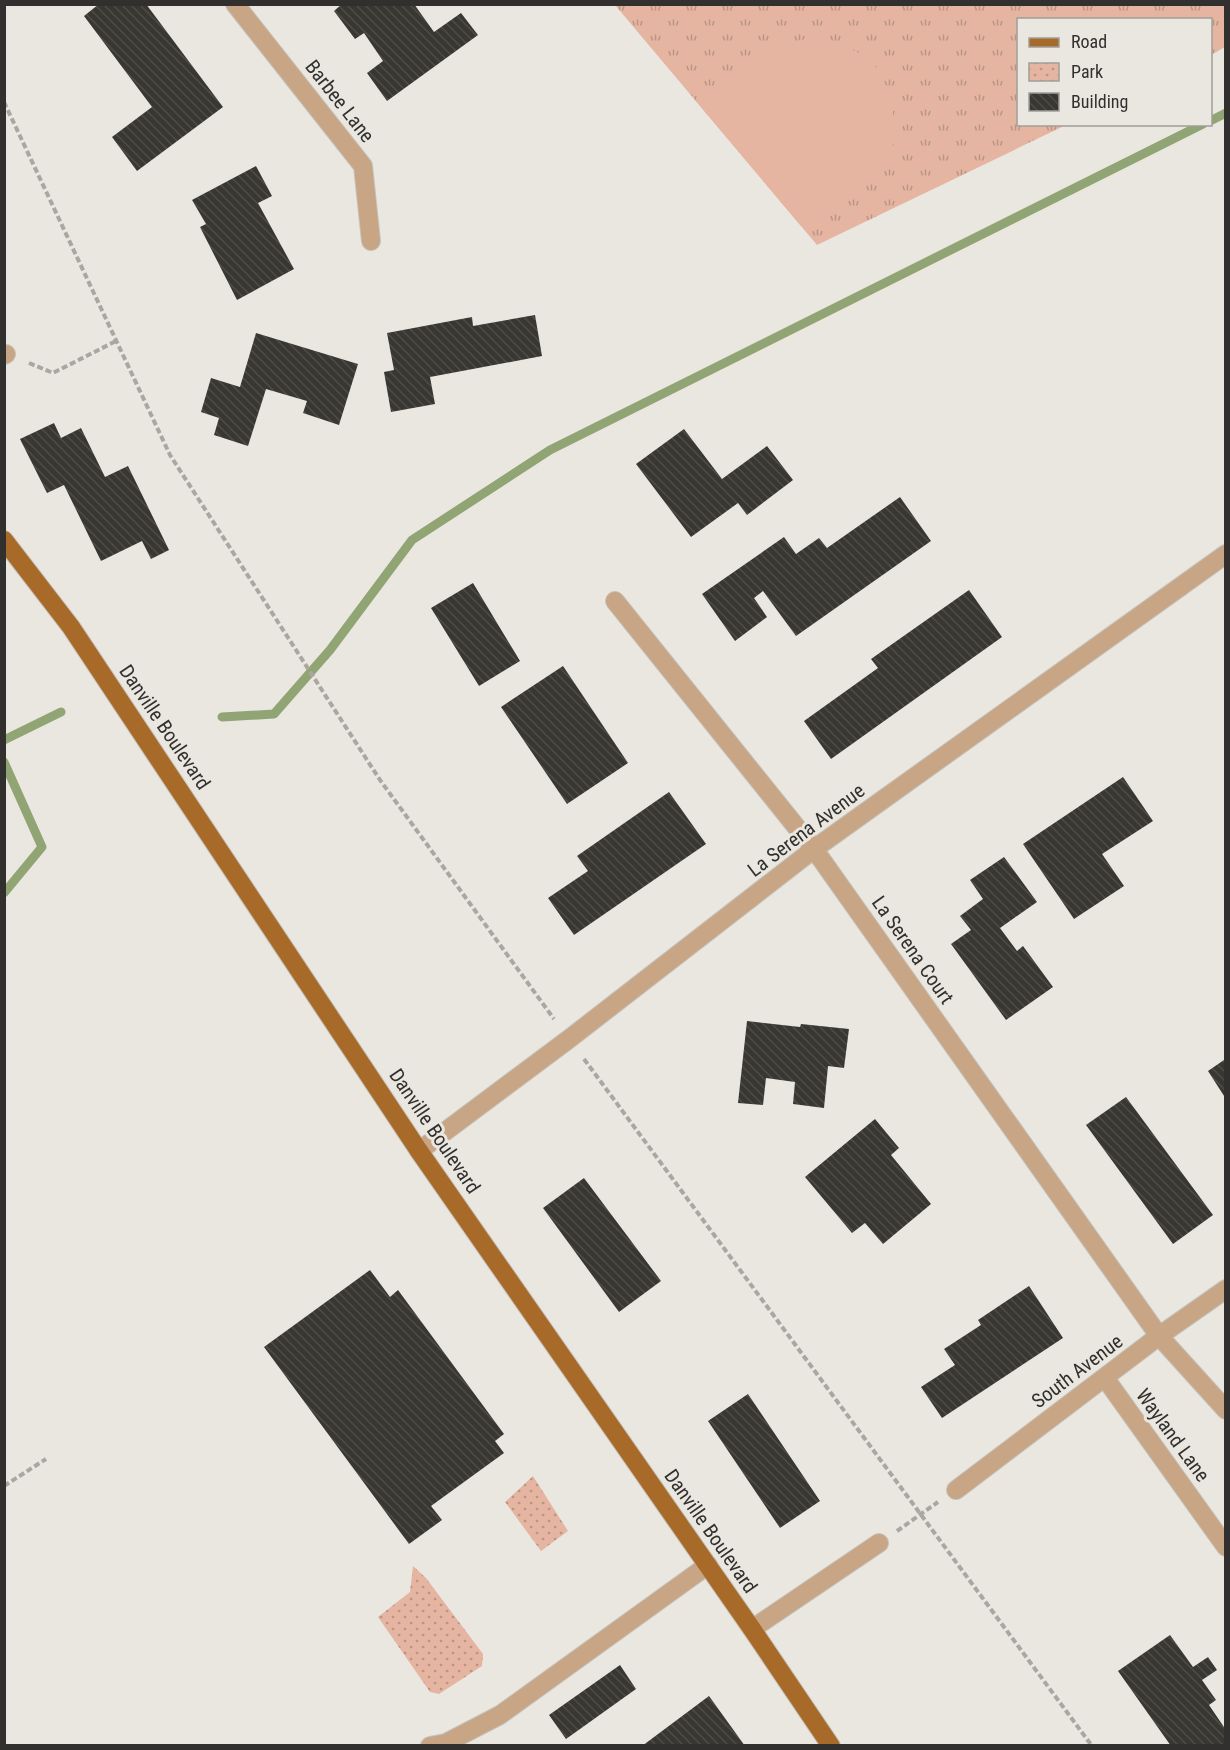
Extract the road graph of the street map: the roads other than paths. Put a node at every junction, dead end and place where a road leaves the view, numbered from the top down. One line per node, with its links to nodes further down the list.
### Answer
1 (235, 4): 2 (street, Barbee Lane)
2 (371, 241)
3 (4, 540): 7 (main road, Danville Boulevard)
4 (1226, 554): 6 (street, La Serena Avenue)
5 (615, 600): 6 (street, La Serena Court)
6 (814, 849): 7 (street, La Serena Avenue); 9 (street, La Serena Court)
7 (420, 1151): 15 (main road, Danville Boulevard)
8 (1226, 1289): 9 (street, South Avenue)
9 (1159, 1336): 10 (street, South Avenue); 11 (street, La Serena Court)
10 (1105, 1378): 12 (street, South Avenue); 14 (street, Wayland Lane)
11 (1226, 1410)
12 (956, 1490)
13 (879, 1543): 16 (street)
14 (1226, 1547)
15 (708, 1565): 16 (main road, Danville Boulevard); 17 (street)
16 (752, 1629): 18 (main road, Danville Boulevard)
17 (430, 1746)
18 (831, 1746)

